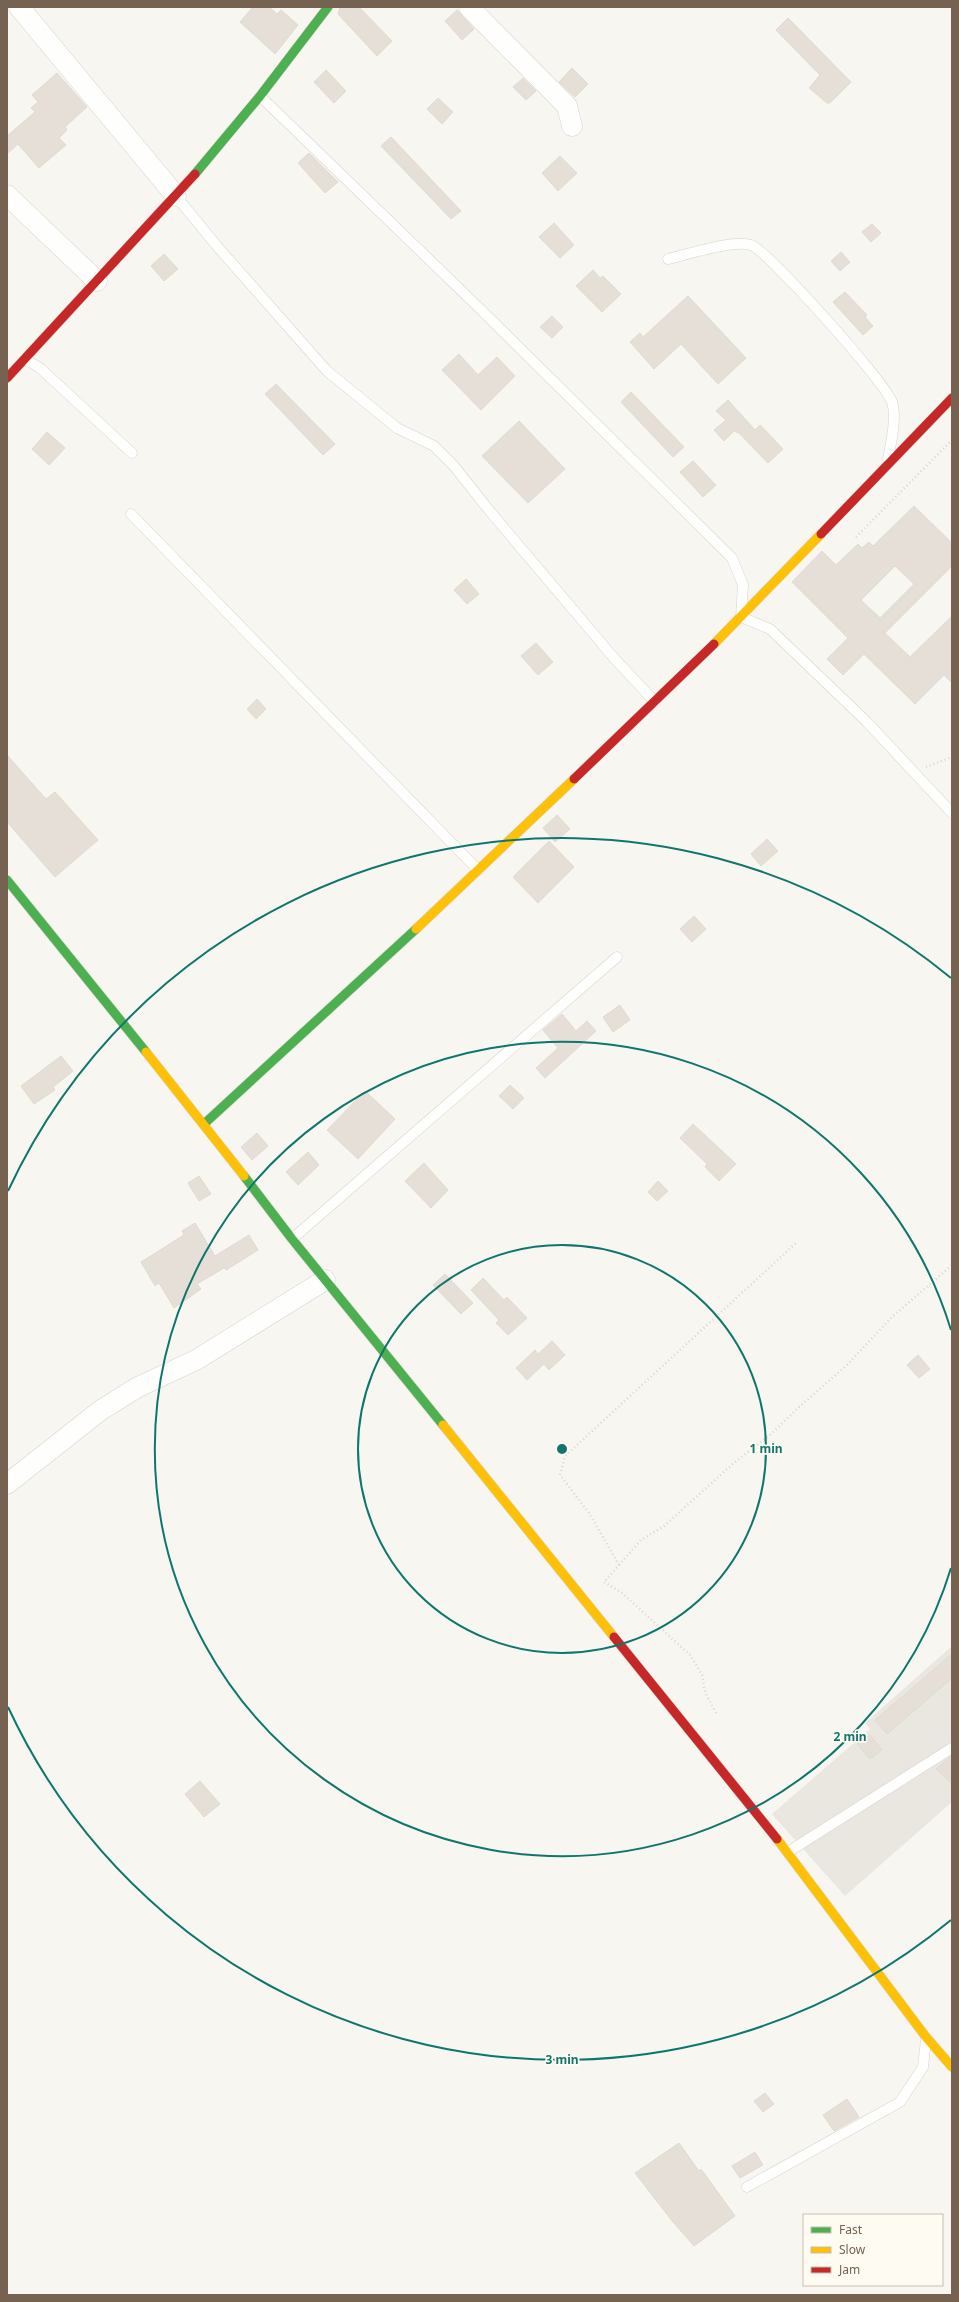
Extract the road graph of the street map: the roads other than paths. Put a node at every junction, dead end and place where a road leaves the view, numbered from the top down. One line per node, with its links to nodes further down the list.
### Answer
1 (19, 7): 7 (street)
2 (328, 7): 4 (street)
3 (469, 7): 5 (street)
4 (260, 96): 7 (street); 16 (lane)
5 (572, 126)
6 (7, 195): 9 (street)
7 (176, 196): 9 (street); 17 (lane)
8 (668, 259): 14 (lane)
9 (97, 281): 10 (street)
10 (25, 359): 11 (street); 13 (lane)
11 (7, 378)
12 (952, 398): 14 (street)
13 (132, 453)
14 (887, 466): 16 (street)
15 (131, 514): 19 (lane)
16 (741, 617): 17 (street); 18 (lane)
17 (655, 702): 19 (street)
18 (952, 813)
19 (478, 870): 22 (street)
20 (7, 880): 22 (street)
21 (617, 957): 23 (lane)
22 (204, 1124): 23 (street)
23 (292, 1239): 24 (street)
24 (325, 1280): 25 (street); 27 (street)
25 (7, 1484)
26 (952, 1748): 27 (lane)
27 (788, 1852): 28 (street)
28 (926, 2036): 29 (street); 30 (lane)
29 (952, 2067)
30 (747, 2187)

